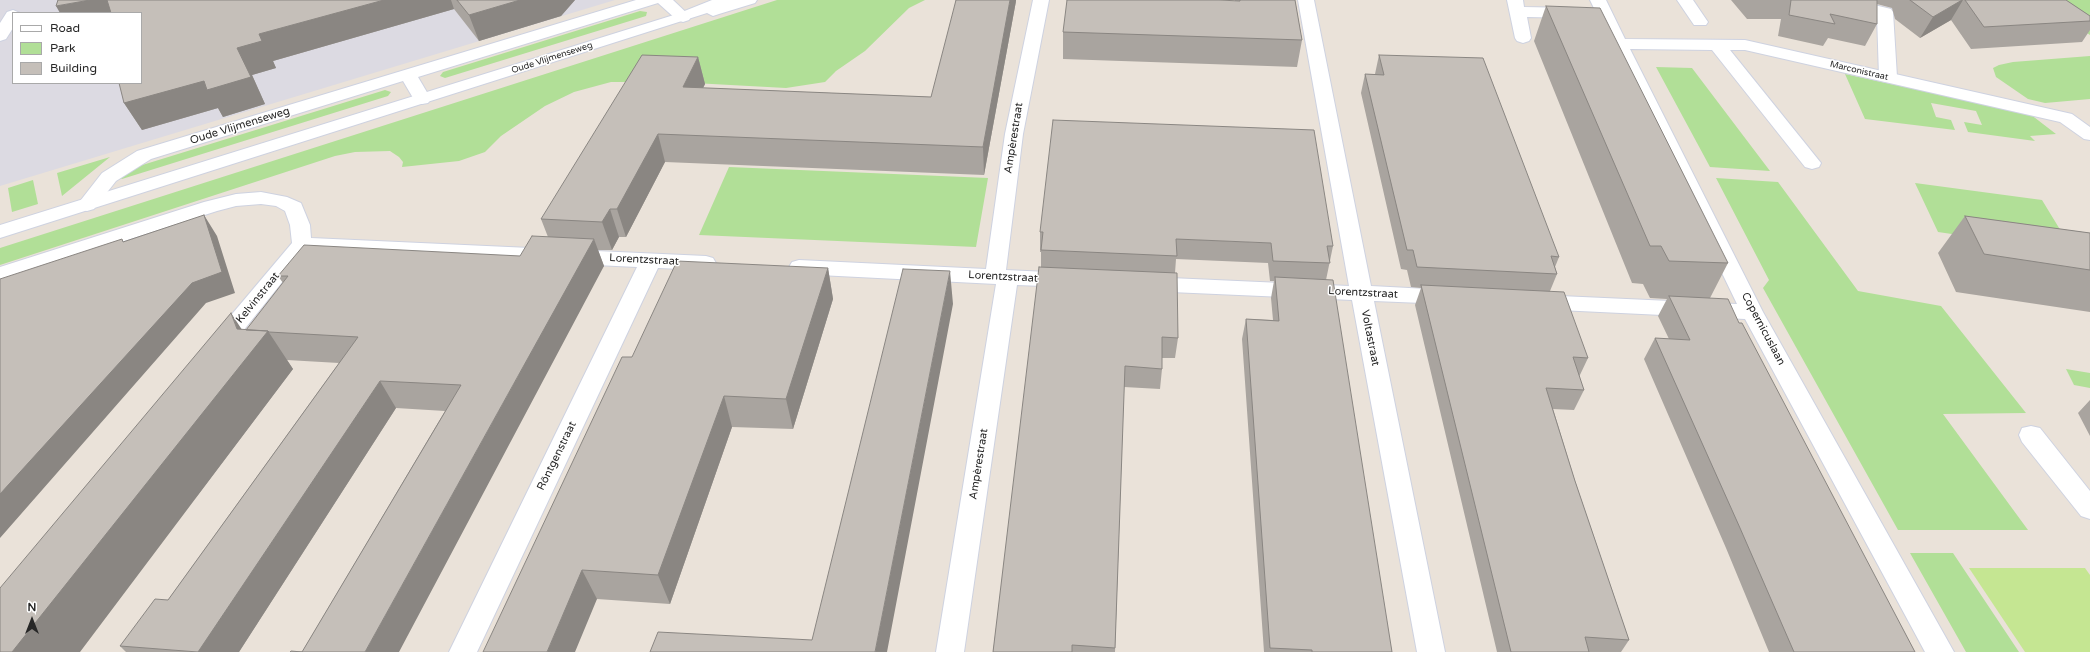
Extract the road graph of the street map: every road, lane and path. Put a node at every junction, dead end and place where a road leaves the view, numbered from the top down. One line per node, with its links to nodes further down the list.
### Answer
1 (23, 0): 12 (street)
2 (652, 0): 20 (street, Oude Vlijmenseweg)
3 (664, 0): 14 (street)
4 (726, 0): 14 (street, Oude Vlijmenseweg)
5 (749, 0): 14 (street, Oude Vlijmenseweg)
6 (1041, 0): 32 (street, Ampèrestraat)
7 (1306, 0): 35 (street, Voltastraat)
8 (1685, 0): 15 (street)
9 (1834, 0): 21 (street)
10 (1516, 6): 11 (street); 17 (street)
11 (1601, 6): 18 (street, Copernicuslaan)
12 (15, 12)
13 (12, 17): 16 (street)
14 (683, 17): 22 (street, Oude Vlijmenseweg)
15 (1700, 22)
16 (0, 36)
17 (1523, 38)
18 (1620, 44): 19 (street, Marconistraat); 38 (street, Copernicuslaan)
19 (1717, 46): 21 (street, Marconistraat); 24 (street)
20 (408, 74): 22 (street); 25 (street, Oude Vlijmenseweg)
21 (1888, 77): 23 (street, Marconistraat)
22 (422, 99): 25 (street, Oude Vlijmenseweg)
23 (2090, 135)
24 (1812, 163)
25 (87, 205): 26 (street, Oude Vlijmenseweg)
26 (0, 232)
27 (302, 244): 28 (street, Lorentzstraat); 31 (street); 39 (street, Kelvinstraat)
28 (651, 260): 29 (street, Lorentzstraat); 42 (street, Röntgenstraat)
29 (723, 264)
30 (779, 266): 32 (street, Lorentzstraat)
31 (0, 274)
32 (1001, 277): 33 (street, Lorentzstraat); 43 (street, Ampèrestraat)
33 (1088, 281)
34 (1128, 283): 35 (street, Lorentzstraat)
35 (1361, 293): 36 (street, Lorentzstraat); 44 (street, Voltastraat)
36 (1464, 298)
37 (1519, 301): 38 (street)
38 (1752, 312): 45 (street, Copernicuslaan)
39 (206, 361)
40 (2031, 435): 41 (street)
41 (2090, 509)
42 (463, 652)
43 (950, 652)
44 (1431, 652)
45 (1940, 652)

